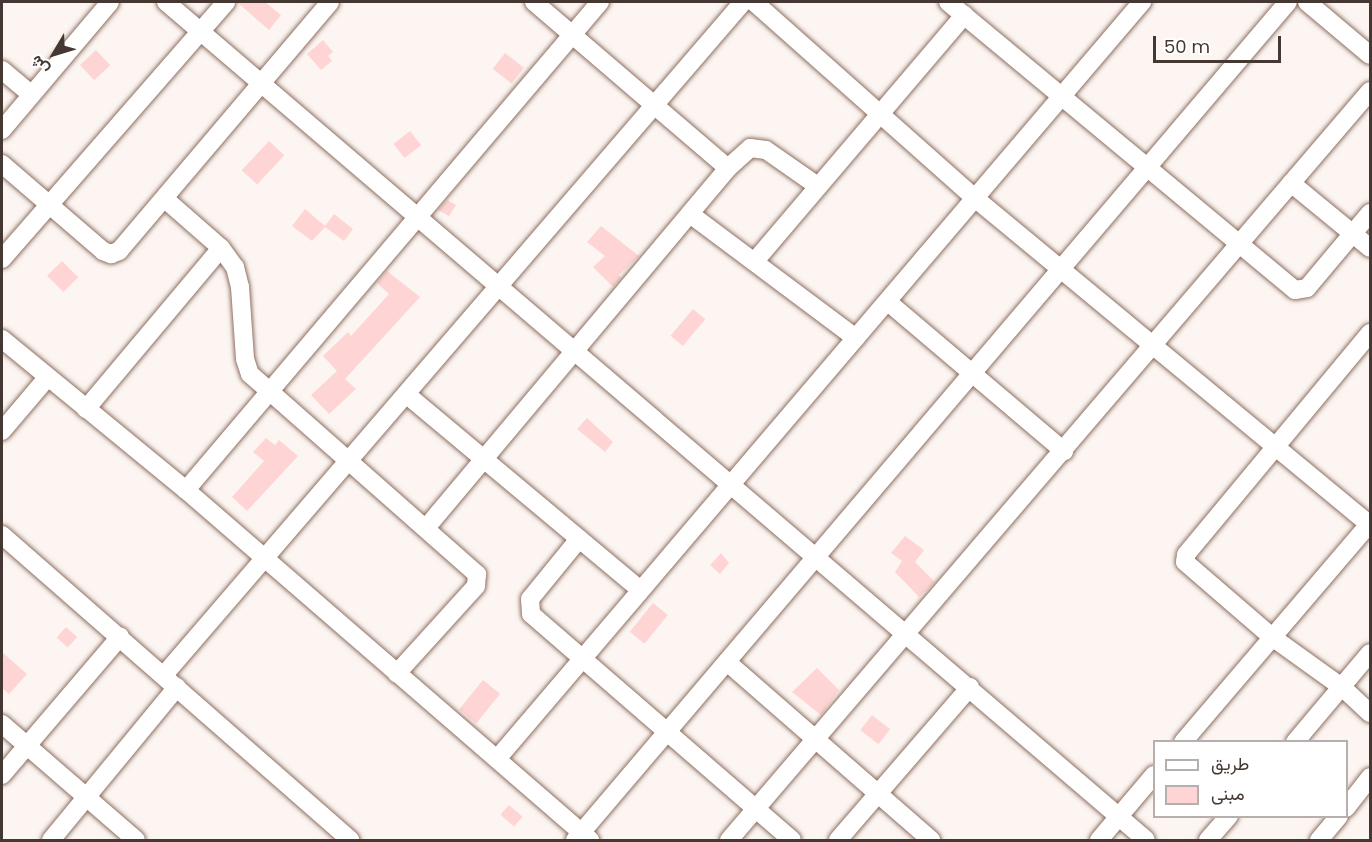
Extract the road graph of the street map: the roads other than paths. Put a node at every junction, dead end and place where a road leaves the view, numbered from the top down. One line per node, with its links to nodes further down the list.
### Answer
1 (110, 2): 20 (street)
2 (166, 2): 14 (street)
3 (225, 2): 14 (street)
4 (330, 2): 18 (street)
5 (534, 2): 15 (street)
6 (600, 2): 15 (street)
7 (743, 2): 22 (street)
8 (754, 2): 23 (street)
9 (948, 2): 13 (street)
10 (1142, 2): 21 (street)
11 (1288, 2): 27 (street)
12 (1307, 2): 16 (street)
13 (964, 15): 21 (street); 23 (street)
14 (200, 31): 18 (street); 32 (street)
15 (572, 34): 22 (street); 35 (street)
16 (1371, 55)
17 (2, 70): 20 (street)
18 (262, 83): 30 (street); 35 (street)
19 (1371, 91): 28 (street)
20 (31, 94): 24 (street)
21 (1062, 97): 27 (street); 31 (street)
22 (654, 105): 26 (street); 43 (street)
23 (878, 112): 29 (street); 31 (street)
24 (2, 130)
25 (2, 164): 32 (street)
26 (728, 168): 29 (street); 34 (street)
27 (1147, 168): 37 (street); 42 (street)
28 (1291, 183): 36 (street); 37 (street)
29 (816, 185): 41 (street)
30 (165, 199): 32 (street); 38 (street)
31 (976, 199): 42 (street); 44 (street)
32 (49, 205): 40 (street)
33 (1371, 213): 36 (street)
34 (690, 214): 41 (street); 49 (street)
35 (417, 216): 43 (street); 52 (street)
36 (1354, 233): 37 (street); 39 (street)
37 (1241, 247): 48 (street)
38 (221, 248): 52 (street); 54 (street)
39 (1371, 248)
40 (2, 259)
41 (755, 261): 45 (street)
42 (1059, 270): 48 (street); 50 (street)
43 (499, 286): 49 (street); 53 (street)
44 (888, 303): 45 (street); 50 (street)
45 (856, 338): 60 (street)
46 (2, 339): 51 (street)
47 (1367, 345): 56 (street)
48 (1152, 347): 56 (street); 57 (street)
49 (574, 351): 58 (street); 60 (street)
50 (972, 374): 57 (street); 66 (street)
51 (47, 378): 54 (street); 55 (street)
52 (267, 393): 59 (street); 61 (street)
53 (406, 394): 58 (street); 59 (street)
54 (86, 410): 61 (street)
55 (2, 431)
56 (1276, 447): 62 (street); 70 (street)
57 (1064, 451): 69 (street)
58 (484, 459): 63 (street); 65 (street)
59 (348, 462): 63 (street); 67 (street)
60 (731, 483): 66 (street); 68 (street)
61 (186, 490): 67 (street)
62 (1370, 524): 70 (street)
63 (426, 528): 75 (street)
64 (2, 536): 71 (street)
65 (579, 539): 68 (street); 73 (street)
66 (816, 557): 69 (street); 74 (street)
67 (264, 559): 75 (street); 76 (street)
68 (640, 590): 73 (street)
69 (908, 634): 77 (street); 84 (street)
70 (1272, 636): 78 (street); 82 (street)
71 (120, 637): 76 (street); 85 (street)
72 (1371, 653): 78 (street)
73 (582, 658): 81 (street); 86 (street)
74 (727, 662): 81 (street); 84 (street)
75 (397, 673): 86 (street)
76 (170, 681): 91 (street); 100 (street)
77 (970, 687): 90 (street); 94 (street)
78 (1343, 688): 79 (street); 83 (street)
79 (1371, 713)
80 (2, 724): 85 (street)
81 (668, 732): 93 (street); 97 (street)
82 (1184, 740)
83 (1296, 740)
84 (817, 741): 90 (street); 93 (street)
85 (27, 746): 87 (street); 91 (street)
86 (497, 759): 97 (street)
87 (2, 775)
88 (1153, 777): 94 (street)
89 (1371, 777): 92 (street)
90 (878, 794): 103 (street); 104 (street)
91 (85, 796): 98 (street); 99 (street)
92 (1348, 806)
93 (757, 808): 101 (street); 102 (street)
94 (1119, 817): 105 (street); 106 (street)
95 (1227, 818): 107 (street)
96 (1337, 818): 108 (street)
97 (582, 838)
98 (51, 840)
99 (136, 840)
100 (350, 840)
101 (729, 840)
102 (792, 840)
103 (838, 840)
104 (931, 840)
105 (1099, 840)
106 (1146, 840)
107 (1208, 840)
108 (1319, 840)

